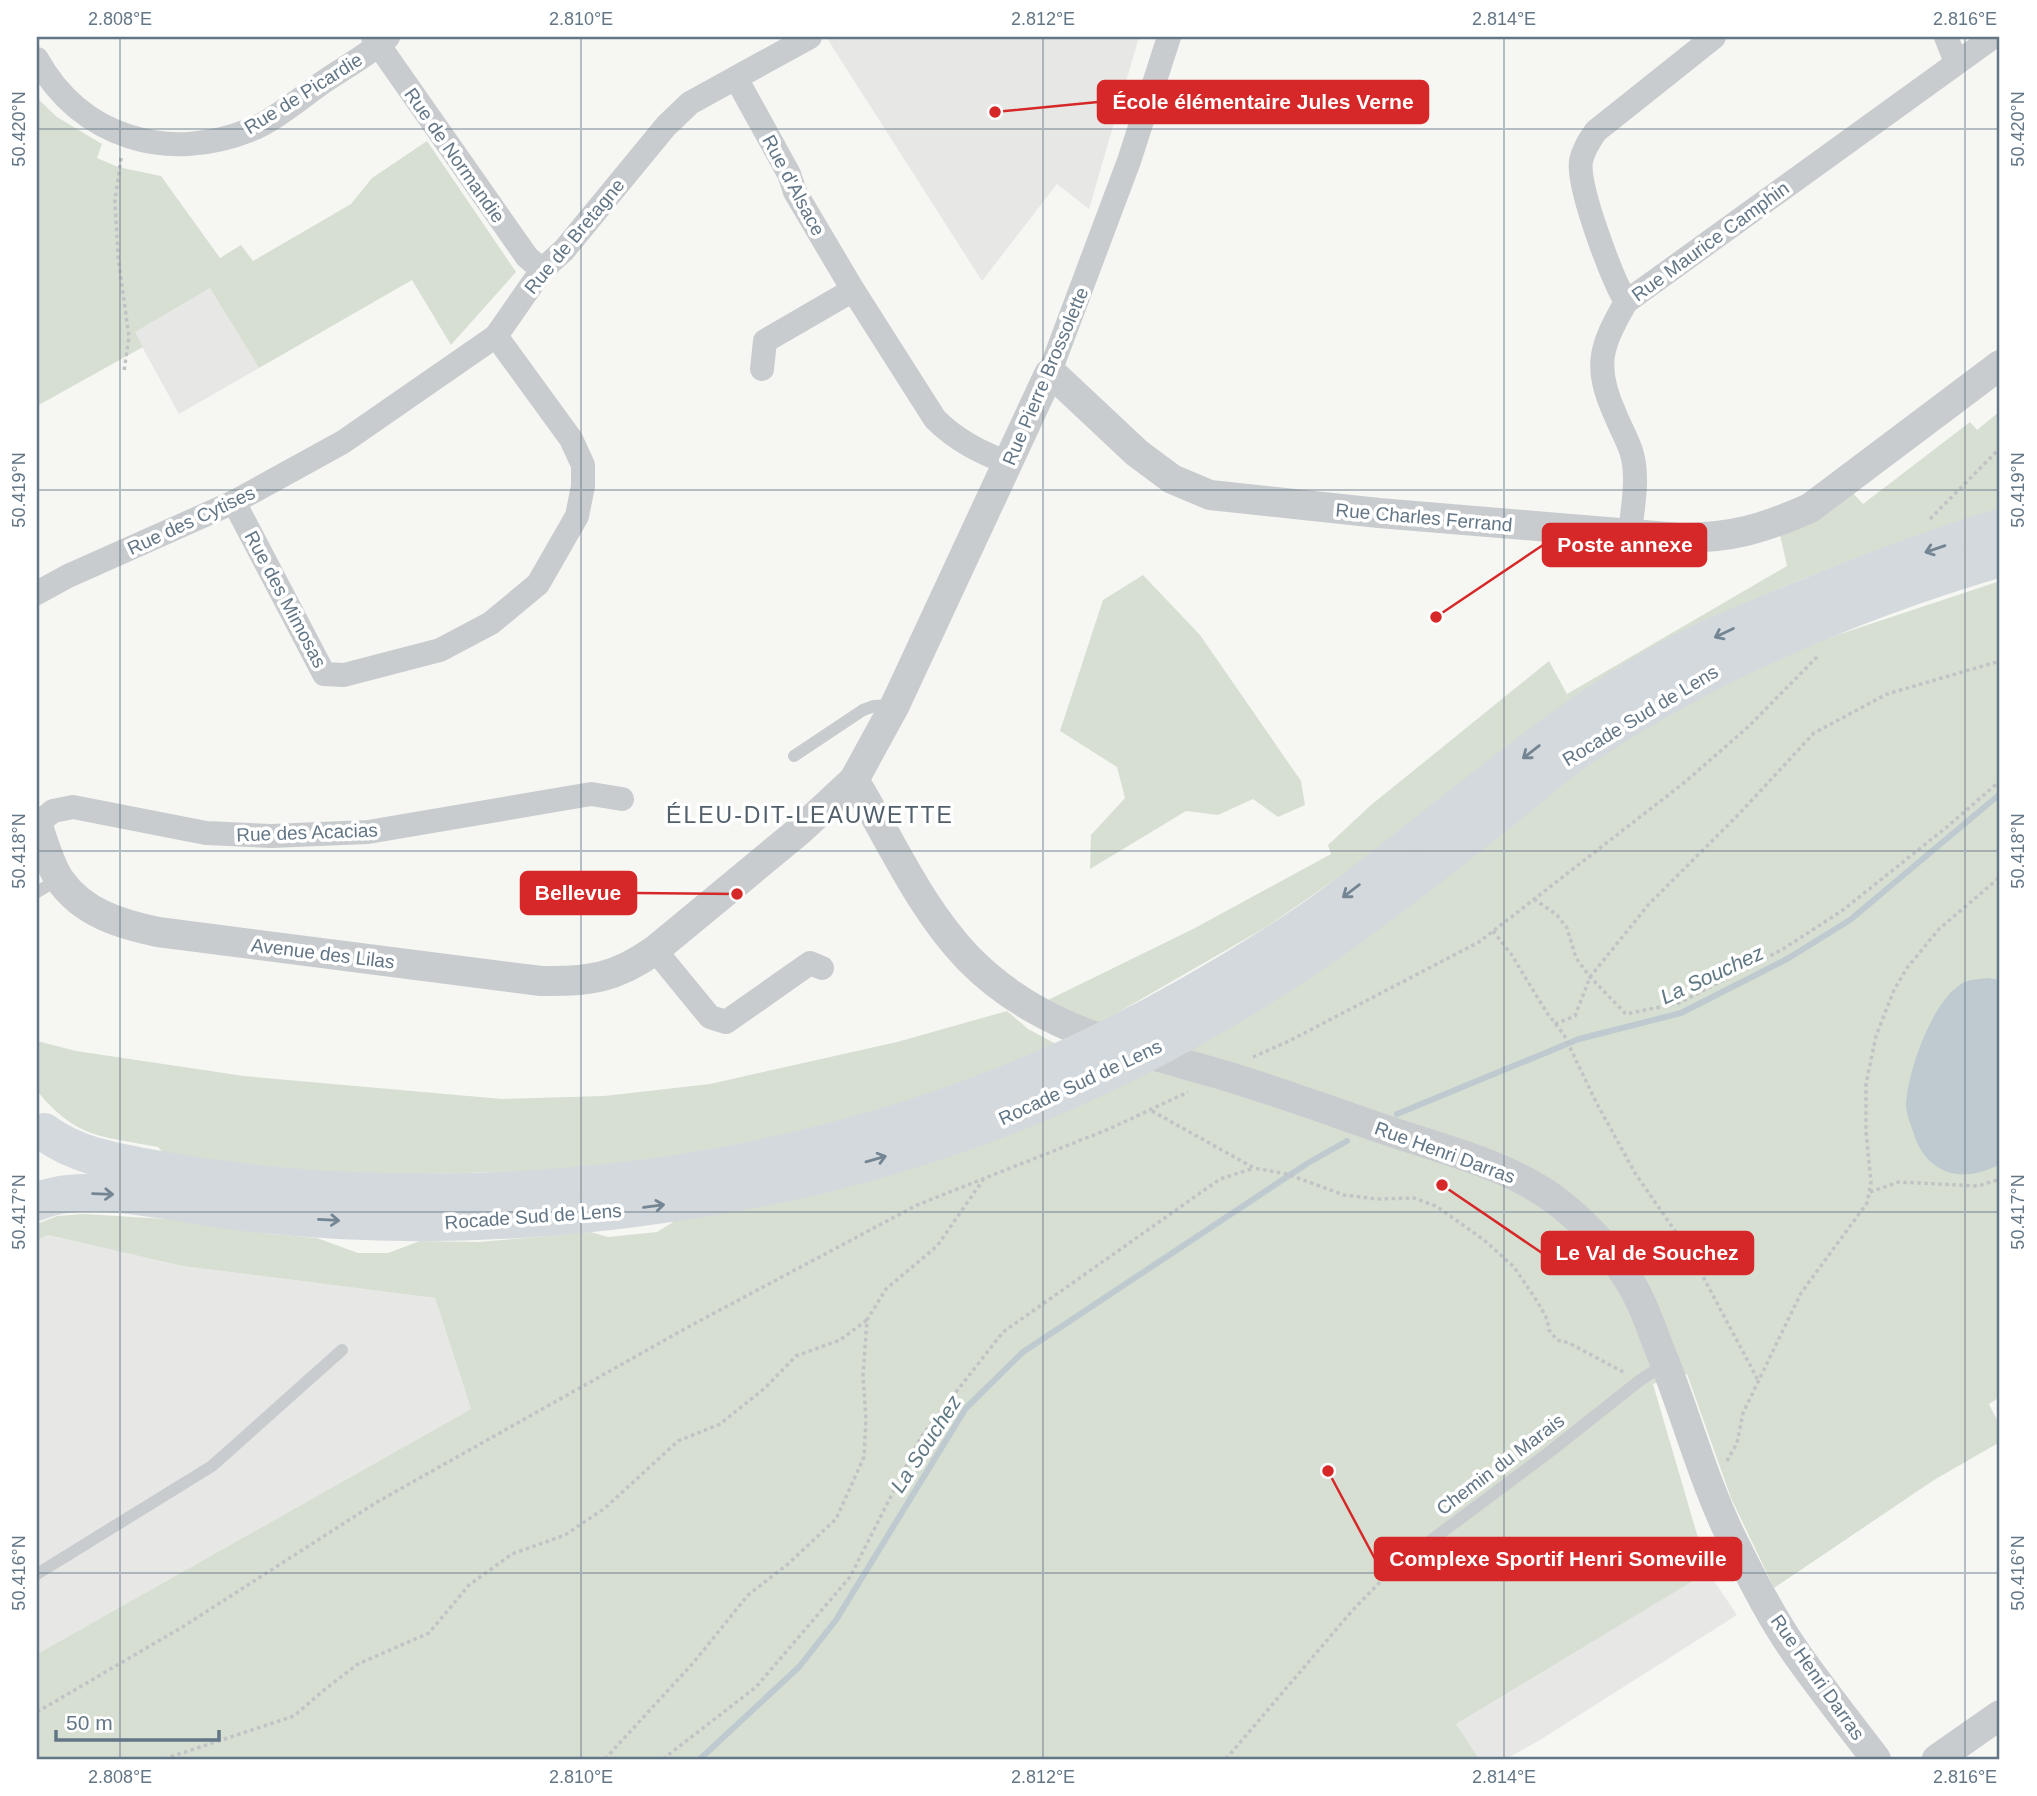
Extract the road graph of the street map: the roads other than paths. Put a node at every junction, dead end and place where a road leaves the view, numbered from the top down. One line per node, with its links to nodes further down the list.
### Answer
1 (810, 37): 9 (street, Rue de Bretagne)
2 (1169, 37): 16 (street, Rue Pierre Brossolette)
3 (1714, 37): 12 (street)
4 (1946, 37): 8 (street)
5 (1993, 37): 8 (street, Rue Maurice Camphin)
6 (380, 40): 7 (street, Rue de Picardie); 10 (street, Rue de Normandie)
7 (37, 59)
8 (1956, 62): 12 (street, Rue Maurice Camphin)
9 (736, 78): 10 (street, Rue de Bretagne); 11 (street, Rue d'Alsace)
10 (541, 270): 13 (street, Rue de Bretagne)
11 (853, 290): 15 (street); 18 (street, Rue d'Alsace)
12 (1626, 302): 21 (street, Rue Maurice Camphin)
13 (496, 337): 17 (street, Rue de Bretagne); 19 (street, Rue des Mimosas)
14 (2000, 365): 21 (street, Rue Charles Ferrand)
15 (761, 369)
16 (1049, 374): 18 (street, Rue Pierre Brossolette); 21 (street, Rue Charles Ferrand)
17 (343, 442): 19 (street, Rue des Cytises)
18 (1009, 463): 24 (street, Rue Pierre Brossolette)
19 (234, 502): 23 (street, Rue des Cytises)
20 (2000, 527): 34 (highway, Rocade Sud de Lens, one-way to 34)
21 (1629, 535)
22 (2000, 558): 35 (highway, Rocade Sud de Lens, one-way to 22)
23 (37, 593)
24 (895, 705): 25 (lane); 26 (street, Rue Pierre Brossolette)
25 (794, 756)
26 (854, 780): 28 (street, Rue Pierre Brossolette); 30 (street, Rue Henri Darras)
27 (622, 799): 29 (street, Rue des Acacias)
28 (816, 816): 30 (street); 32 (street, Avenue des Lilas)
29 (37, 824): 31 (street, Avenue des Lilas)
30 (882, 829): 37 (street, Rue Henri Darras)
31 (48, 886): 32 (street, Avenue des Lilas)
32 (655, 950): 33 (street)
33 (822, 968)
34 (40, 1127): 35 (highway)
35 (37, 1202)
36 (342, 1350): 39 (lane)
37 (1666, 1364): 38 (lane, Chemin du Marais); 41 (street, Rue Henri Darras)
38 (1394, 1568)
39 (37, 1574)
40 (2000, 1715): 42 (street)
41 (1876, 1759)
42 (1937, 1759)

